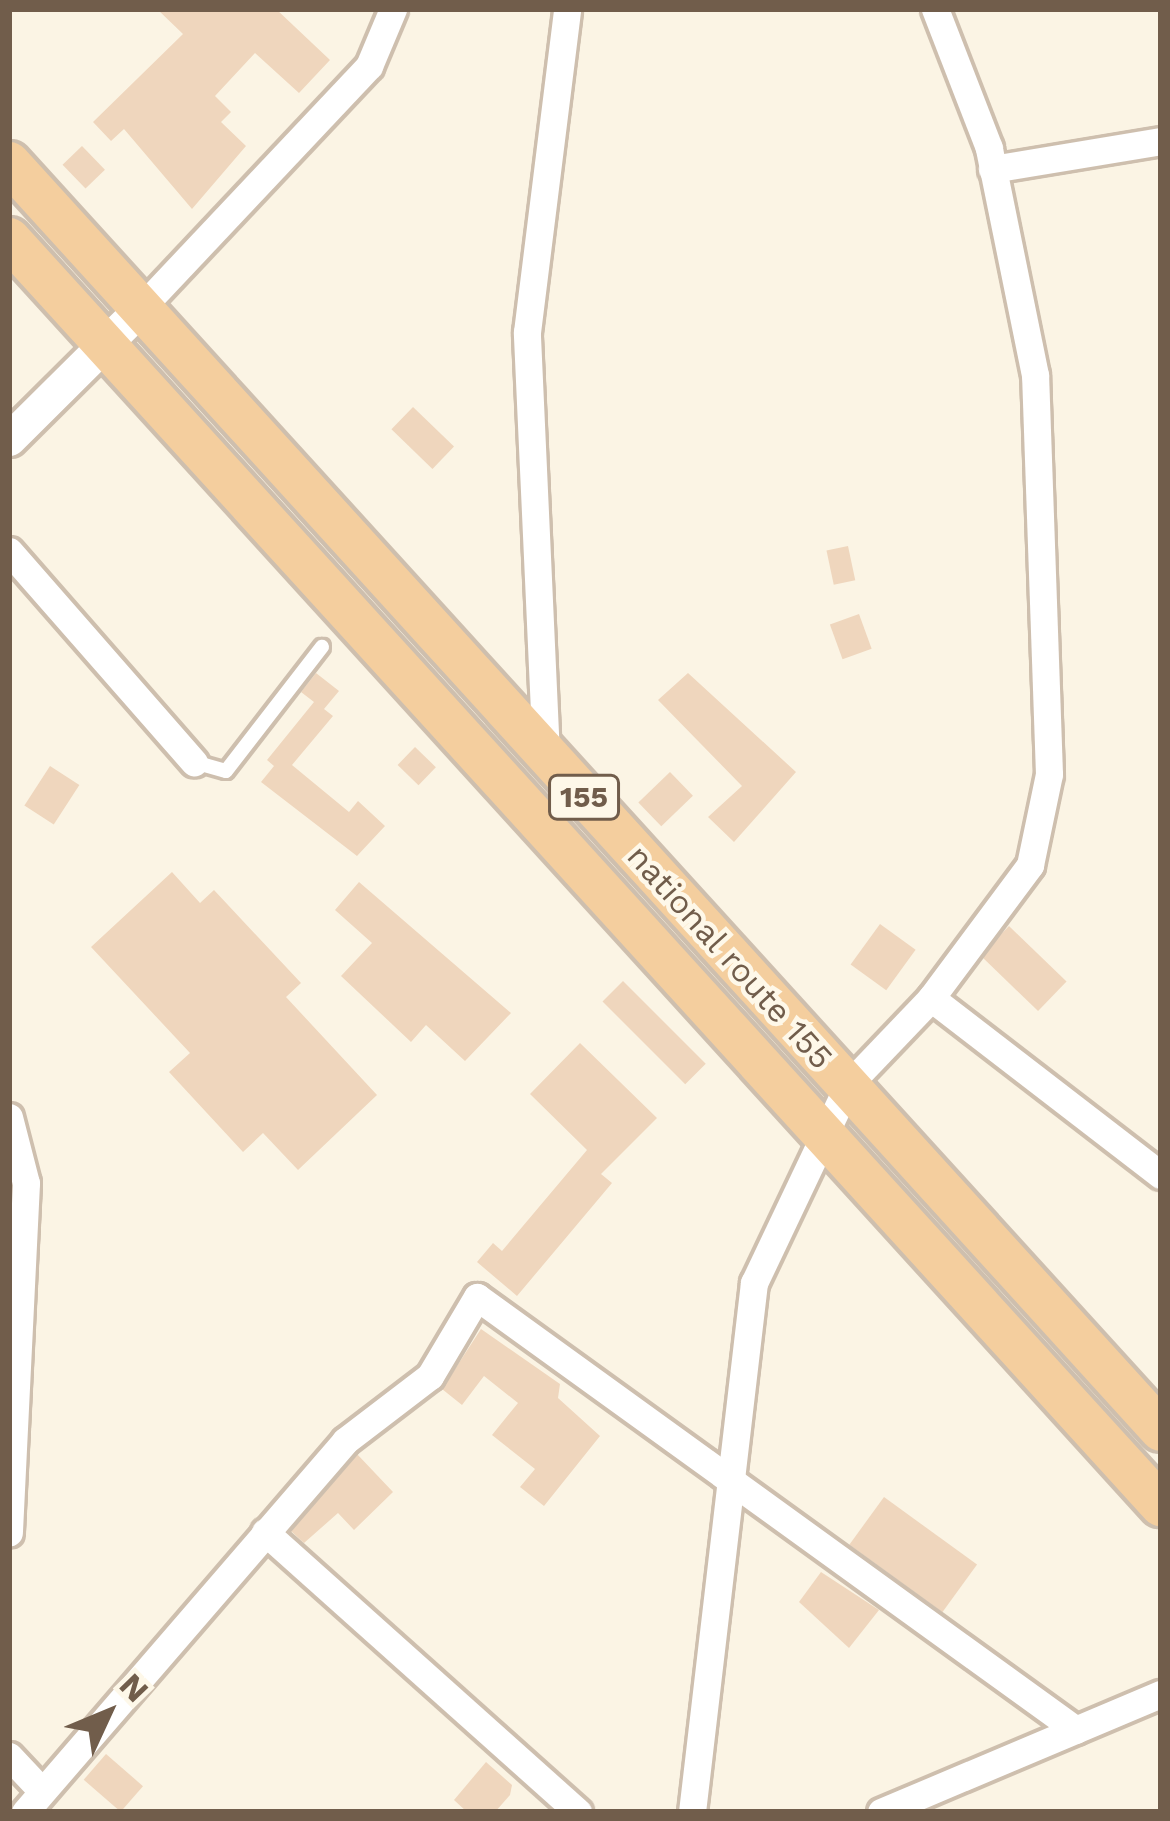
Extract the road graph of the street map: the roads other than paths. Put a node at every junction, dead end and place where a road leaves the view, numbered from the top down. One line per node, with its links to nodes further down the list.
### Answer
1 (393, 9): 8 (street)
2 (567, 9): 13 (street)
3 (935, 9): 6 (street)
4 (1161, 141): 6 (street)
5 (9, 163): 8 (highway, national route 155 / 155)
6 (992, 169): 15 (street)
7 (9, 239): 9 (highway, national route 155 / 155)
8 (142, 307): 9 (street); 13 (highway, national route 155 / 155)
9 (104, 345): 10 (street); 18 (highway, national route 155 / 155)
10 (9, 439)
11 (9, 550): 14 (street)
12 (322, 647): 14 (lane)
13 (546, 755): 16 (highway, national route 155 / 155)
14 (194, 761)
15 (931, 998): 16 (street); 19 (street)
16 (848, 1085): 18 (street); 20 (highway, national route 155 / 155)
17 (9, 1117): 24 (street)
18 (823, 1136): 21 (street); 22 (highway, national route 155 / 155)
19 (1161, 1175)
20 (1161, 1430)
21 (726, 1477): 23 (street); 26 (street); 30 (street)
22 (1161, 1505)
23 (265, 1532): 28 (street); 29 (street)
24 (9, 1533)
25 (1161, 1694): 26 (street)
26 (1076, 1730): 31 (street)
27 (9, 1756): 28 (street)
28 (33, 1801)
29 (578, 1812)
30 (692, 1812)
31 (881, 1812)

